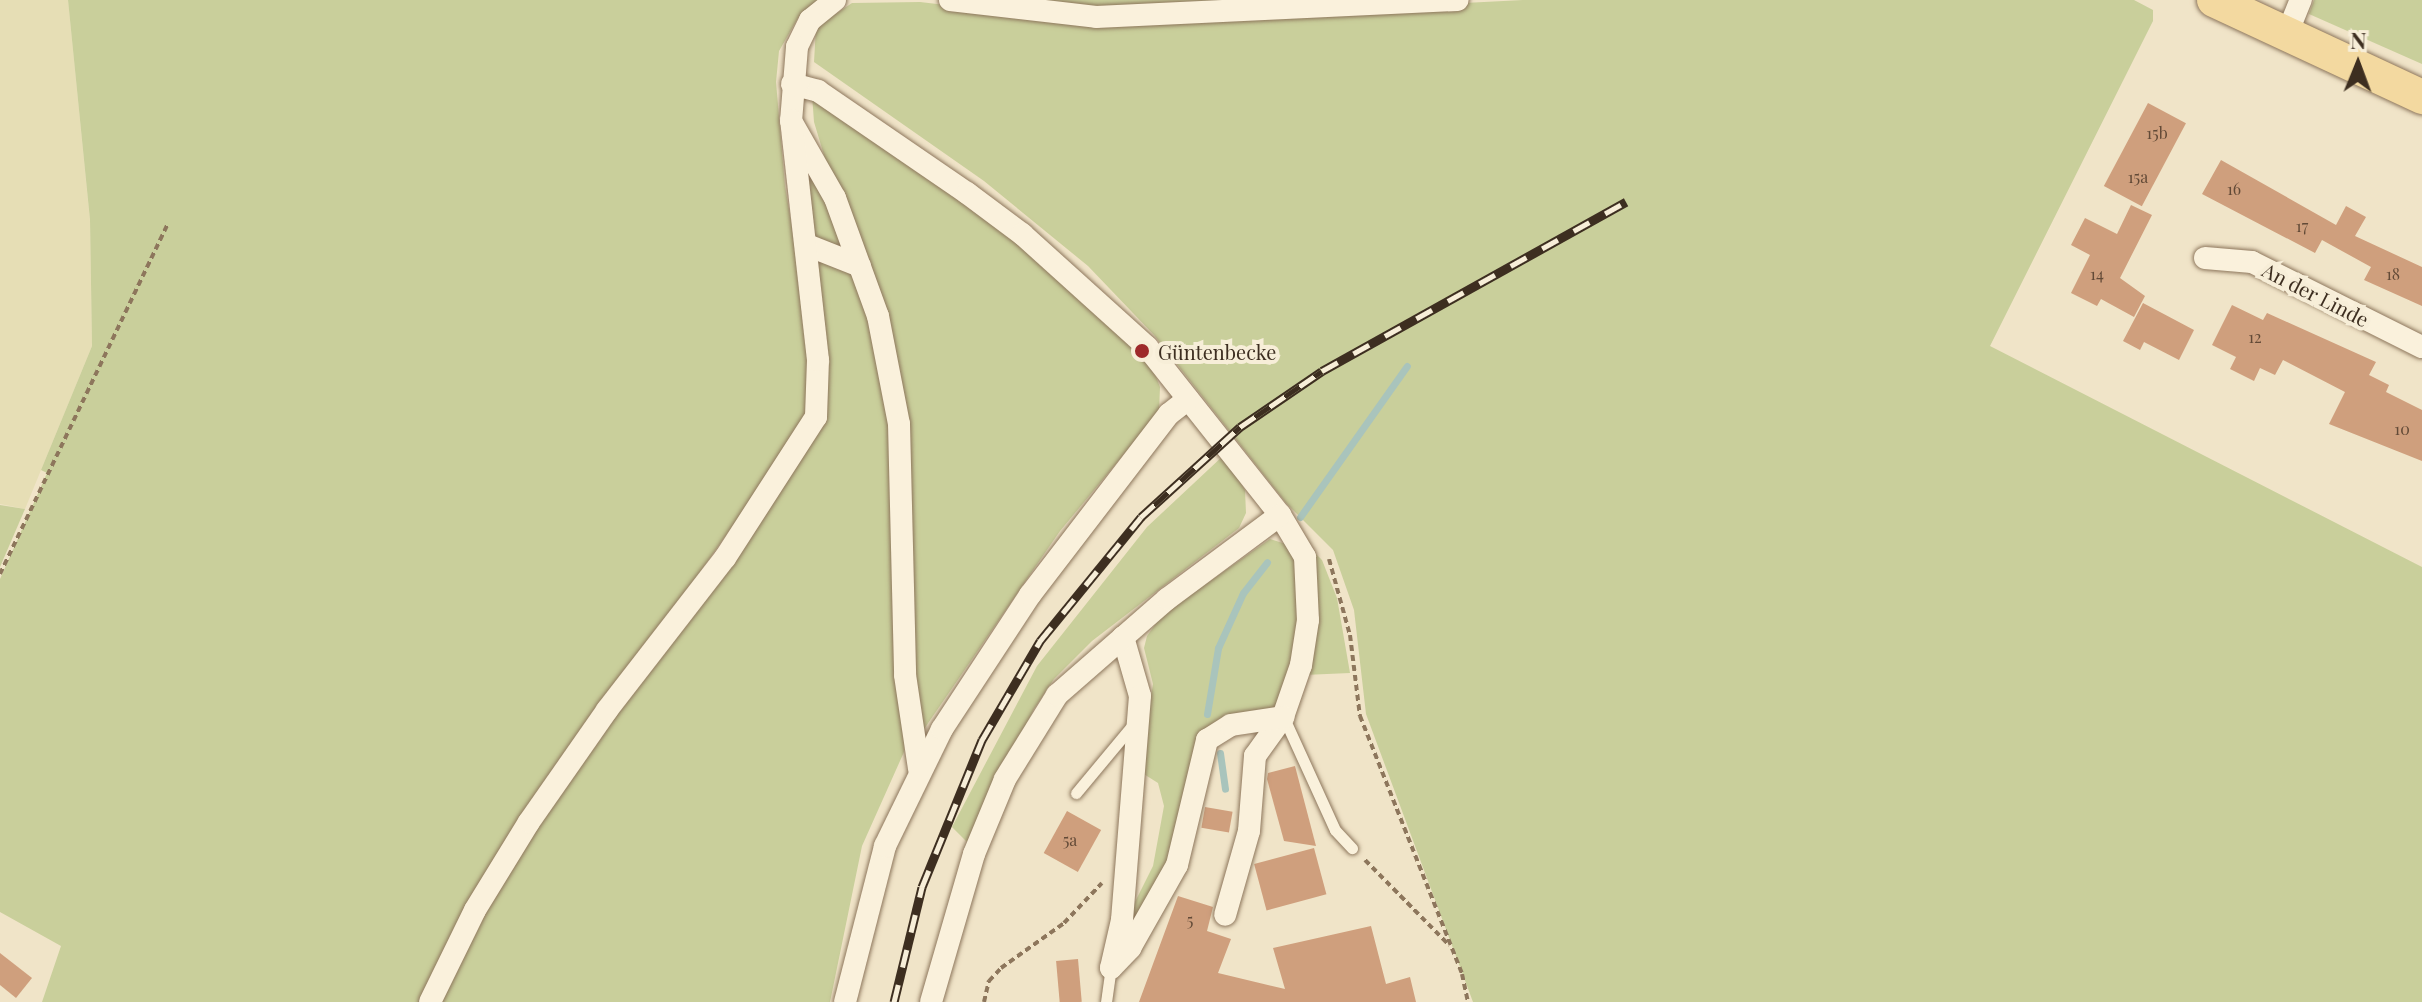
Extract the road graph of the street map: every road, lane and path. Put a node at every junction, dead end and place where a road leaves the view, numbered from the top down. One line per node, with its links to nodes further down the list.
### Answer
1 (835, 0): 7 (street)
2 (950, 0): 3 (street)
3 (1458, 0)
4 (2214, 0): 6 (main road)
5 (2301, 0): 6 (street)
6 (2287, 34): 8 (main road)
7 (792, 84): 9 (street); 15 (street)
8 (2422, 97)
9 (791, 121): 11 (street); 13 (street)
10 (168, 224): 17 (path)
11 (807, 245): 13 (street); 28 (street)
12 (2205, 258): 14 (street, An der Linde)
13 (860, 266): 21 (street)
14 (2422, 347)
15 (1188, 399): 16 (street); 21 (street)
16 (1285, 523): 18 (street); 19 (street); 26 (path)
17 (0, 574)
18 (1123, 637): 20 (street); 30 (street)
19 (1283, 717): 23 (lane); 25 (street); 27 (street)
20 (1137, 720): 22 (lane); 27 (street)
21 (919, 769): 29 (street)
22 (1076, 793)
23 (1352, 848): 26 (path)
24 (1103, 881): 31 (path)
25 (1225, 915)
26 (1452, 950): 33 (path)
27 (1111, 968): 32 (lane)
28 (430, 1002)
29 (845, 1002)
30 (931, 1002)
31 (984, 1002)
32 (1106, 1002)
33 (1468, 1002)

